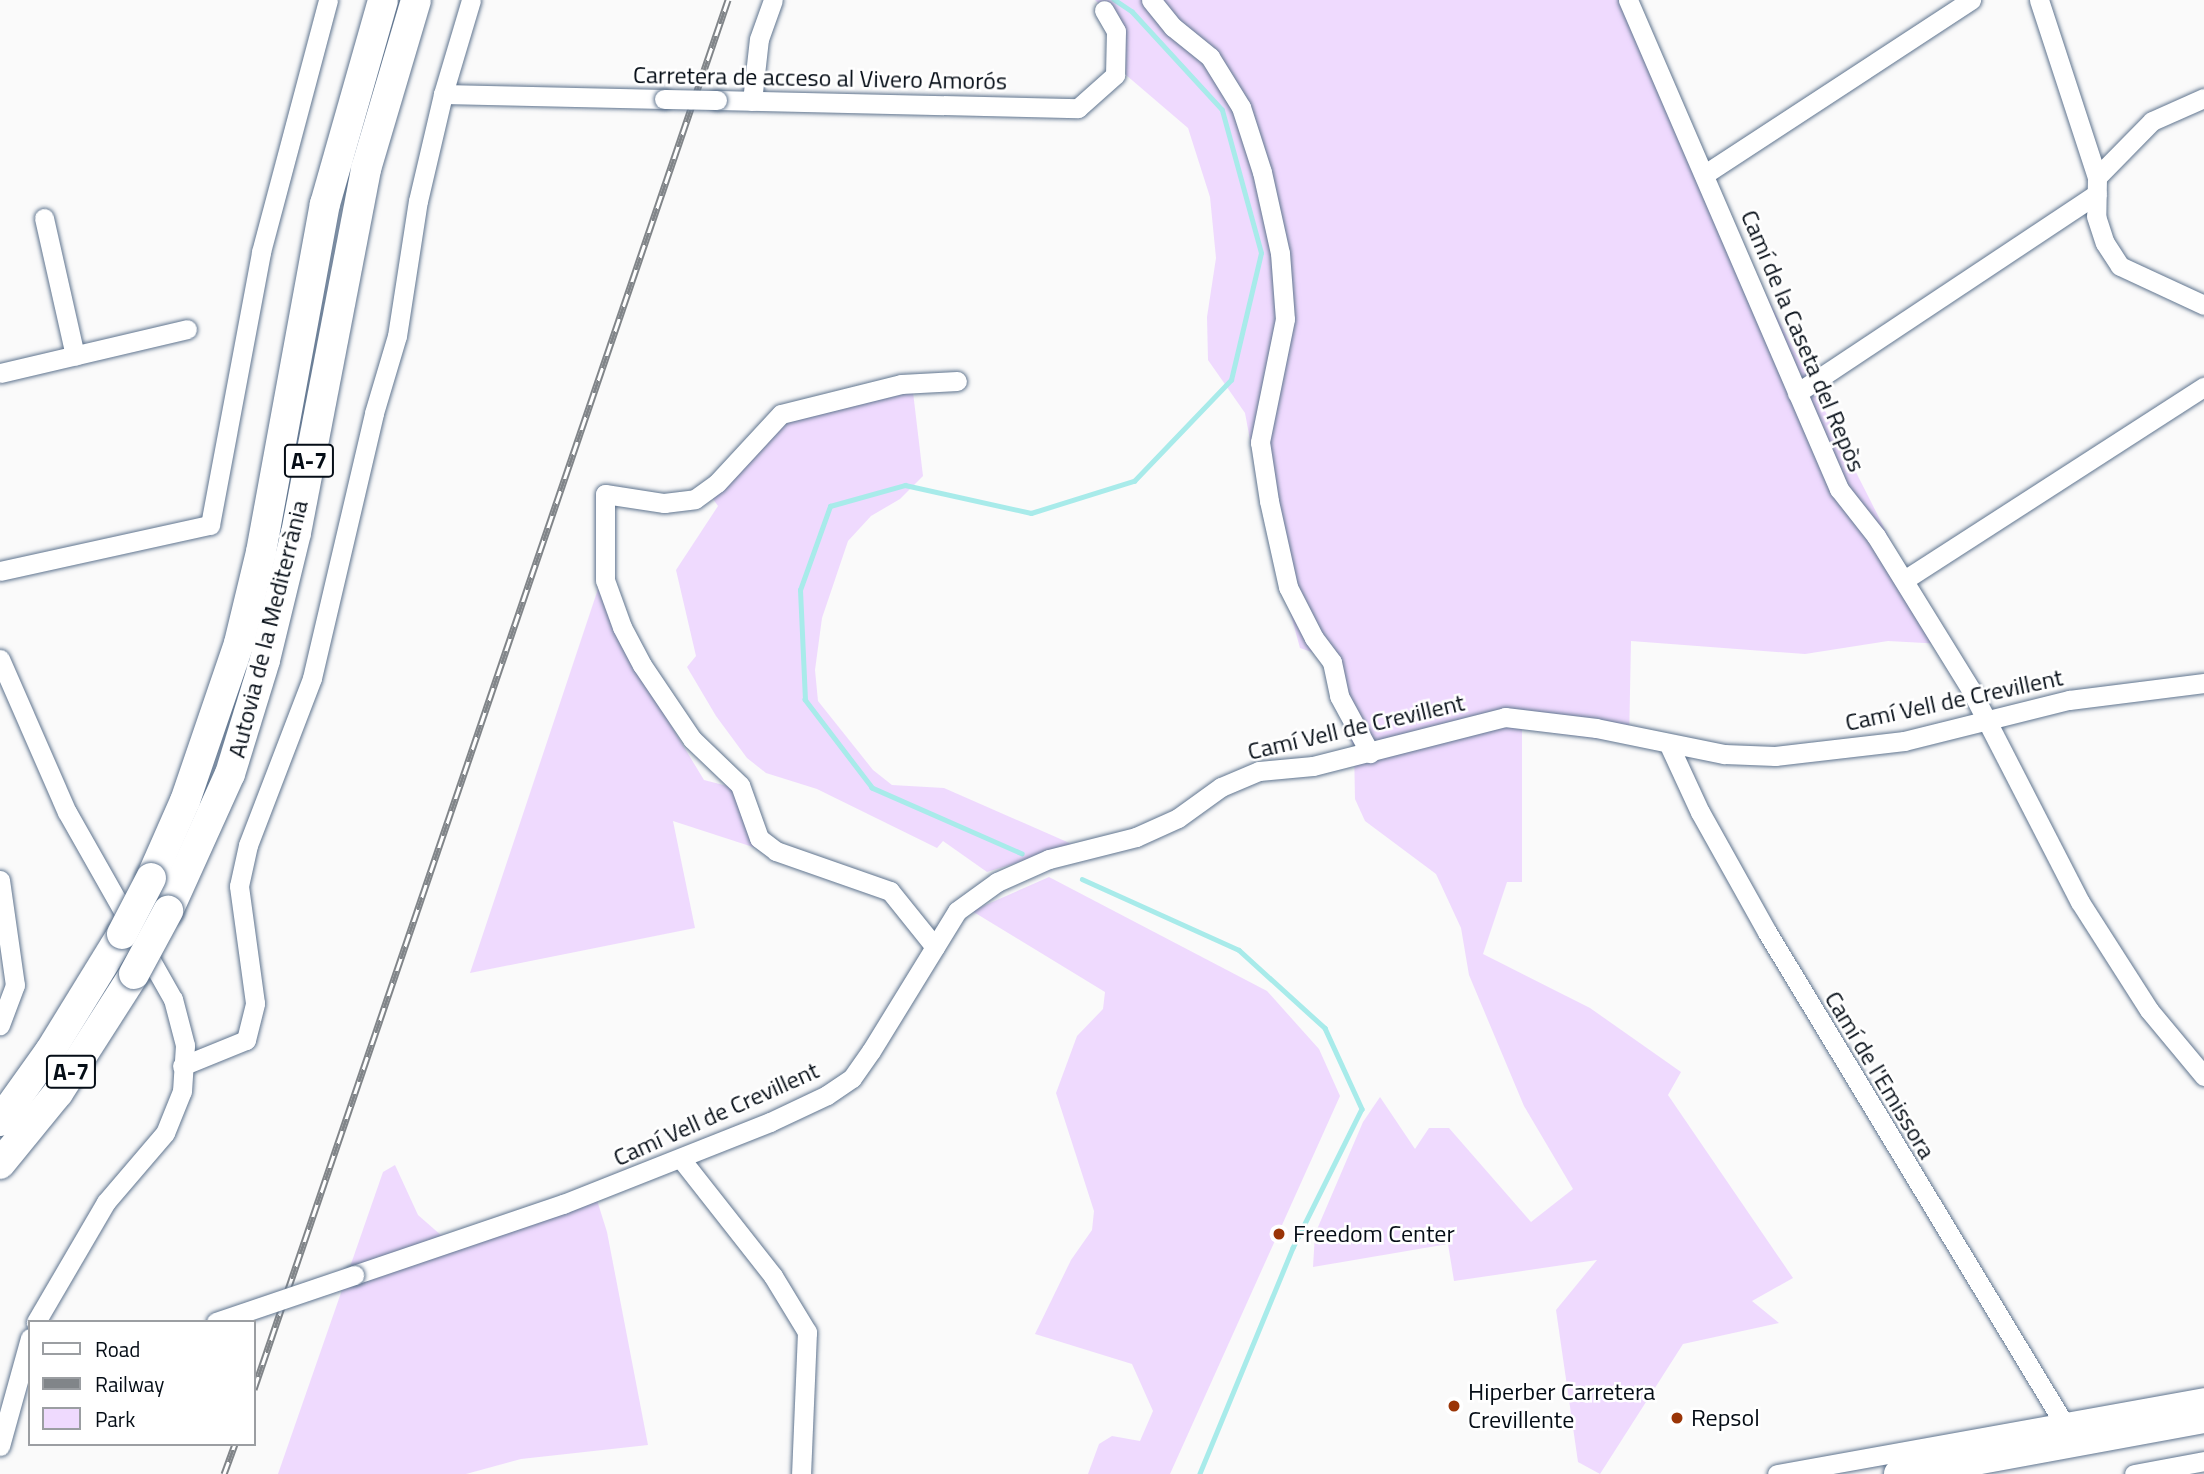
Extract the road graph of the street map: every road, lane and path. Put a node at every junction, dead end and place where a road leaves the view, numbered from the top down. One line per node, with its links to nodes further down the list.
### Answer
1 (328, 0): 24 (street)
2 (383, 0): 33 (highway, Autovia de la Mediterrània / A-7, bridge)
3 (416, 0): 38 (highway, Autovia de la Mediterrània / A-7, bridge)
4 (471, 0): 11 (street)
5 (774, 0): 13 (street)
6 (1151, 0): 30 (street)
7 (1628, 0): 14 (street, Camí de la Caseta del Repòs)
8 (2039, 0): 15 (street)
9 (1966, 1): 14 (street)
10 (1104, 10): 13 (street, Carretera de acceso al Vivero Amorós)
11 (443, 94): 13 (street, Carretera de acceso al Vivero Amorós, bridge); 35 (street)
12 (2204, 98): 15 (street)
13 (752, 101)
14 (1705, 174): 23 (street, Camí de la Caseta del Repòs)
15 (2097, 186): 17 (street); 23 (street)
16 (44, 218): 19 (street)
17 (2204, 305)
18 (187, 329): 19 (street)
19 (75, 356): 20 (street)
20 (0, 373)
21 (957, 381): 32 (street)
22 (2204, 387): 25 (street)
23 (1797, 393): 25 (street, Camí de la Caseta del Repòs)
24 (0, 571)
25 (1905, 580): 28 (street, Camí de la Caseta del Repòs)
26 (0, 659): 35 (street)
27 (2204, 683): 28 (street, Camí Vell de Crevillent)
28 (1985, 721): 29 (street, Camí Vell de Crevillent); 36 (street, Camí de la Caseta del Repòs)
29 (1669, 745): 30 (street, Camí Vell de Crevillent); 49 (street, Camí de l'Emissora)
30 (1370, 754): 32 (street, Camí Vell de Crevillent)
31 (0, 880): 34 (street)
32 (935, 947): 40 (street, Camí Vell de Crevillent)
33 (93, 980): 37 (highway); 39 (highway, Autovia de la Mediterrània / A-7)
34 (0, 1025)
35 (181, 1066): 43 (street)
36 (2204, 1076)
37 (0, 1091)
38 (58, 1093): 41 (highway, Autovia de la Mediterrània / A-7); 42 (highway)
39 (0, 1121)
40 (681, 1159): 44 (street, Camí Vell de Crevillent, bridge); 53 (street)
41 (0, 1164)
42 (0, 1186)
43 (37, 1320)
44 (222, 1320)
45 (28, 1347): 46 (street)
46 (23, 1371): 51 (street)
47 (2204, 1397): 49 (street)
48 (2204, 1418): 55 (highway)
49 (2063, 1422): 54 (street)
50 (2204, 1438): 56 (highway)
51 (0, 1446)
52 (2204, 1461): 57 (street)
53 (801, 1474)
54 (1777, 1474)
55 (1899, 1474)
56 (2007, 1474)
57 (2134, 1474)

